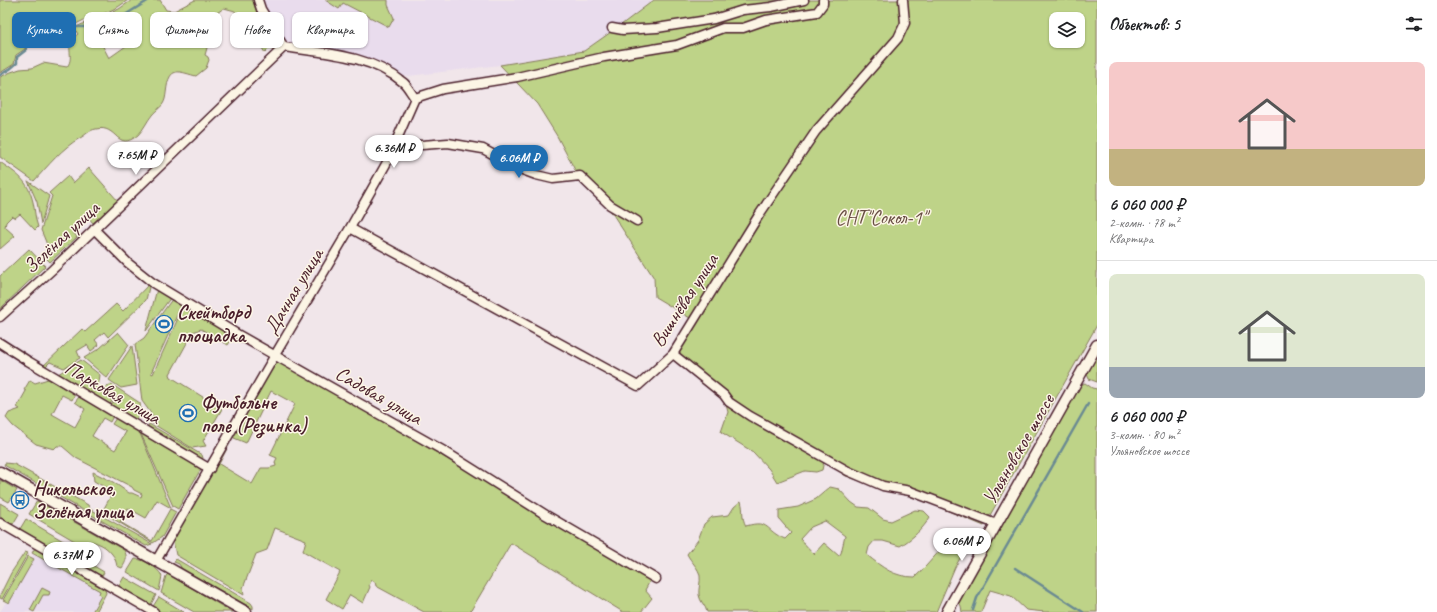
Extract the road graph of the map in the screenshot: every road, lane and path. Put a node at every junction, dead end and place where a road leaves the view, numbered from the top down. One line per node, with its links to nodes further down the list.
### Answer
1 (258, 0): 5 (street)
2 (804, 0): 6 (street)
3 (823, 0): 9 (street)
4 (903, 0): 17 (street, Вишнёвая улица)
5 (263, 12)
6 (612, 28)
7 (284, 47): 9 (street)
8 (283, 48): 13 (street, Зелёная улица)
9 (415, 98): 10 (street, Дачная улица)
10 (396, 144): 11 (street); 12 (street, Дачная улица)
11 (636, 221)
12 (350, 228): 17 (street, Вишнёвая улица); 18 (street, Дачная улица)
13 (94, 229): 14 (street, Зелёная улица); 18 (street, Садовая улица)
14 (0, 317)
15 (0, 343): 19 (street, Парковая улица)
16 (1097, 345): 22 (main road, Ульяновское шоссе)
17 (672, 354): 22 (street)
18 (275, 355): 19 (street, Дачная улица); 24 (street, Садовая улица)
19 (210, 469): 23 (street, Дачная улица)
20 (0, 472): 23 (main road)
21 (0, 522): 25 (street)
22 (996, 524): 27 (main road, Ульяновское шоссе)
23 (156, 561): 26 (main road)
24 (656, 578)
25 (154, 612)
26 (246, 612)
27 (947, 612)

